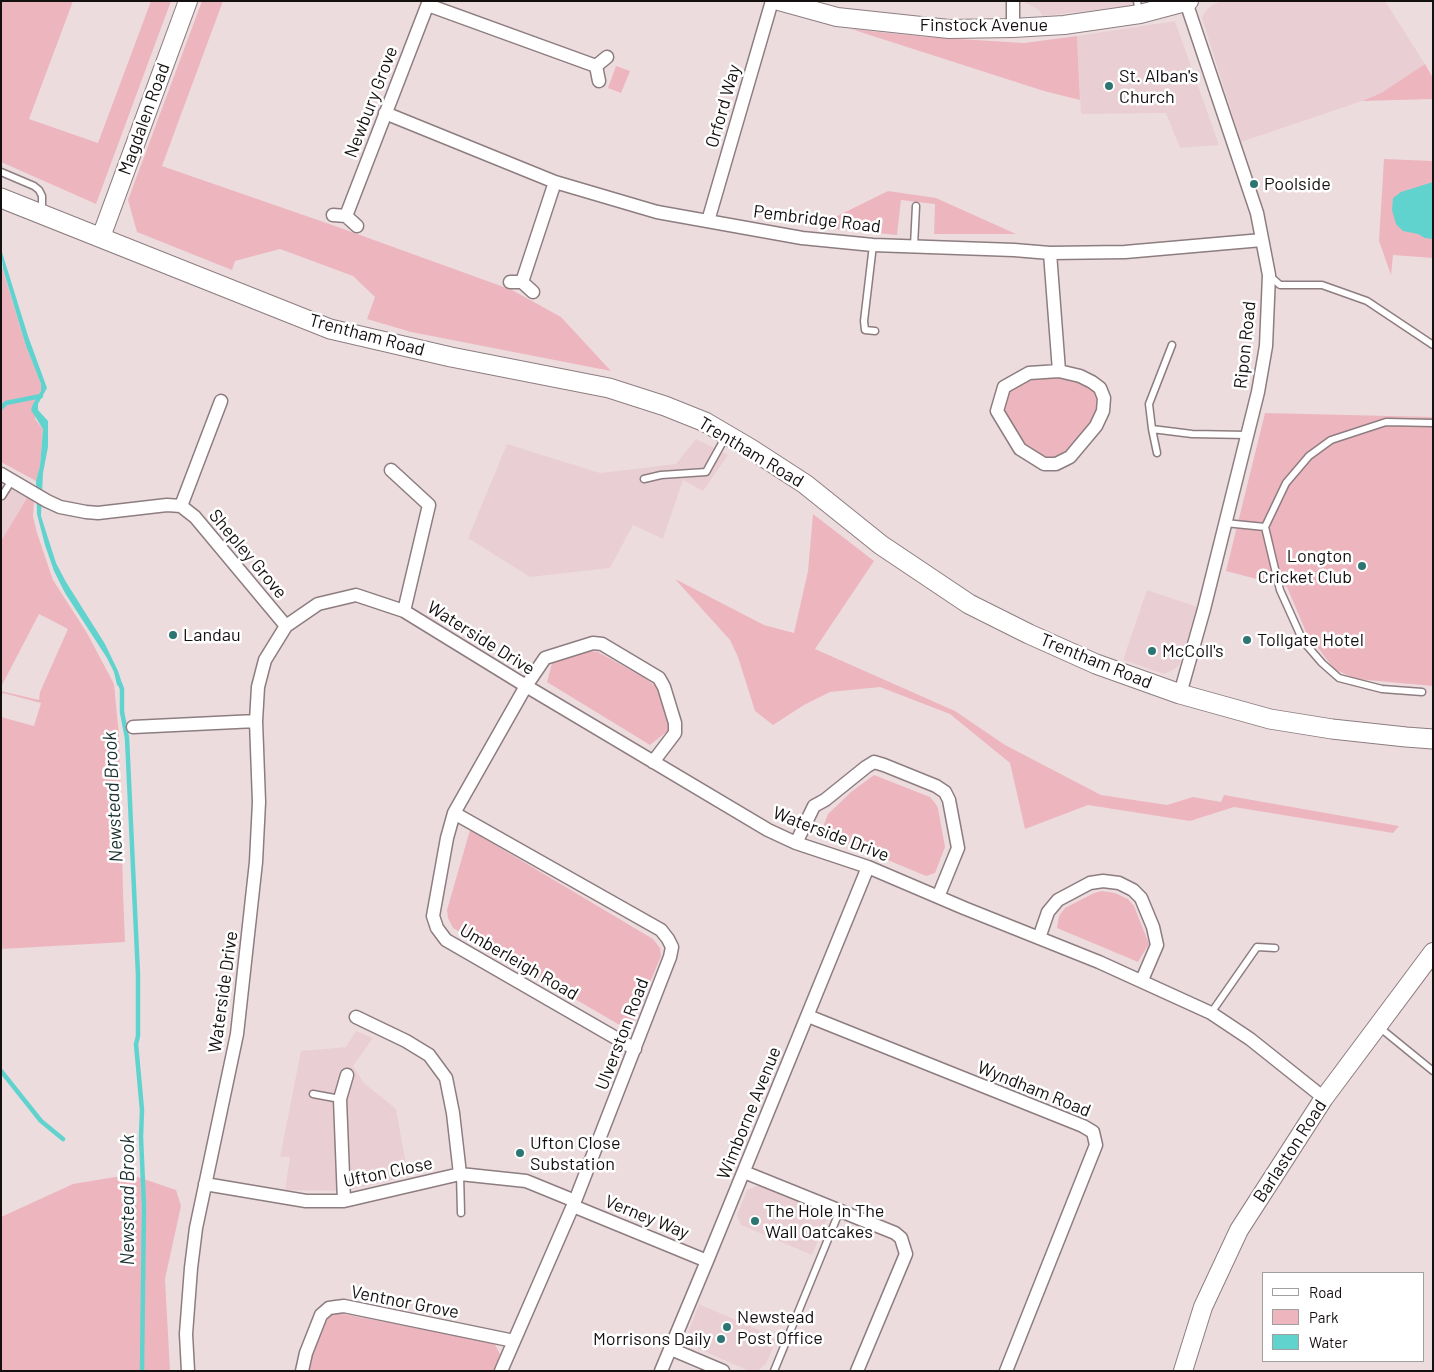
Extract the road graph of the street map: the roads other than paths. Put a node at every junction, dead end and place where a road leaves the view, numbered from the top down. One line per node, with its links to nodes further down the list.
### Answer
1 (188, 1): 22 (street, Magdalen Road)
2 (772, 1): 20 (street, Orford Way)
3 (779, 1): 8 (street, Finstock Avenue)
4 (1013, 1): 8 (street)
5 (1188, 2): 7 (street, Finstock Avenue); 23 (street, Ripon Road)
6 (428, 3): 10 (street); 12 (street, Newbury Grove)
7 (1138, 7): 8 (street, Finstock Avenue)
8 (1013, 28)
9 (607, 57): 10 (street)
10 (596, 66): 11 (street)
11 (599, 81)
12 (385, 113): 14 (street, Pembridge Road); 19 (street, Newbury Grove)
13 (2, 173): 17 (lane)
14 (555, 182): 20 (street, Pembridge Road); 28 (street)
15 (1, 198): 17 (main road, Trentham Road)
16 (916, 206): 25 (lane)
17 (42, 213): 22 (main road, Trentham Road)
18 (332, 215): 19 (street)
19 (346, 216): 21 (street)
20 (708, 221): 24 (street, Pembridge Road)
21 (357, 226)
22 (101, 237): 37 (main road, Trentham Road)
23 (1262, 240): 26 (street, Pembridge Road); 27 (street, Ripon Road)
24 (872, 244): 25 (street, Pembridge Road); 29 (lane)
25 (914, 246): 26 (street, Pembridge Road)
26 (1050, 253): 32 (street)
27 (1269, 275): 31 (lane); 36 (street, Ripon Road)
28 (533, 292)
29 (875, 332)
30 (1172, 344): 35 (lane)
31 (1433, 345)
32 (1059, 371): 32 (street)
33 (220, 401): 43 (street)
34 (1433, 423): 45 (lane)
35 (1152, 429): 36 (lane); 38 (lane)
36 (1247, 434): 44 (street, Ripon Road)
37 (726, 435): 41 (lane); 50 (main road, Trentham Road)
38 (1157, 453)
39 (391, 470): 46 (street)
40 (7, 477): 42 (lane); 43 (street)
41 (644, 479)
42 (2, 496)
43 (181, 506): 47 (street, Shepley Grove)
44 (1225, 523): 45 (lane); 50 (street, Ripon Road)
45 (1265, 527): 49 (lane)
46 (404, 611): 47 (street, Waterside Drive); 48 (street, Waterside Drive)
47 (286, 626): 51 (street, Waterside Drive)
48 (526, 686): 54 (street, Waterside Drive); 54 (street, Umberleigh Road); 55 (street, Umberleigh Road)
49 (1422, 692)
50 (1180, 694): 53 (main road, Trentham Road)
51 (256, 721): 52 (street); 75 (street, Waterside Drive)
52 (133, 727)
53 (1433, 739)
54 (653, 762): 56 (street, Waterside Drive)
55 (454, 813): 67 (street, Umberleigh Road); 67 (street, Ulverston Road)
56 (796, 843): 57 (street, Waterside Drive); 58 (street)
57 (868, 867): 58 (street, Waterside Drive); 64 (street, Wimborne Avenue)
58 (938, 897): 59 (street, Waterside Drive)
59 (1038, 938): 62 (street, Waterside Drive); 62 (street)
60 (1274, 948): 63 (lane)
61 (1433, 952): 66 (street, Barlaston Road)
62 (1142, 980): 63 (street, Waterside Drive)
63 (1211, 1013): 71 (street, Waterside Drive)
64 (808, 1016): 73 (street, Wimborne Avenue); 90 (street, Wyndham Road)
65 (356, 1017): 74 (street)
66 (1378, 1026): 68 (lane); 71 (street, Barlaston Road)
67 (635, 1049): 77 (street, Ulverston Road)
68 (1433, 1071)
69 (347, 1075): 72 (street)
70 (313, 1094): 72 (lane)
71 (1324, 1098): 91 (street, Barlaston Road)
72 (340, 1099): 76 (street)
73 (744, 1172): 78 (street); 80 (street, Wimborne Avenue)
74 (460, 1174): 76 (street, Ufton Close); 77 (street, Ufton Close); 79 (lane)
75 (205, 1184): 76 (street, Ufton Close); 83 (street, Waterside Drive)
76 (344, 1201)
77 (574, 1203): 80 (street, Verney Way); 81 (street, Ulverston Road)
78 (840, 1210): 88 (lane); 89 (street)
79 (461, 1213)
80 (707, 1261): 82 (street, Wimborne Avenue)
81 (514, 1340): 84 (street, Ventnor Grove); 85 (street, Ulverston Road)
82 (671, 1349): 86 (street, Wimborne Avenue); 87 (street)
83 (188, 1371)
84 (302, 1371)
85 (501, 1371)
86 (661, 1371)
87 (723, 1371)
88 (774, 1371)
89 (857, 1371)
90 (1006, 1371)
91 (1183, 1371)

